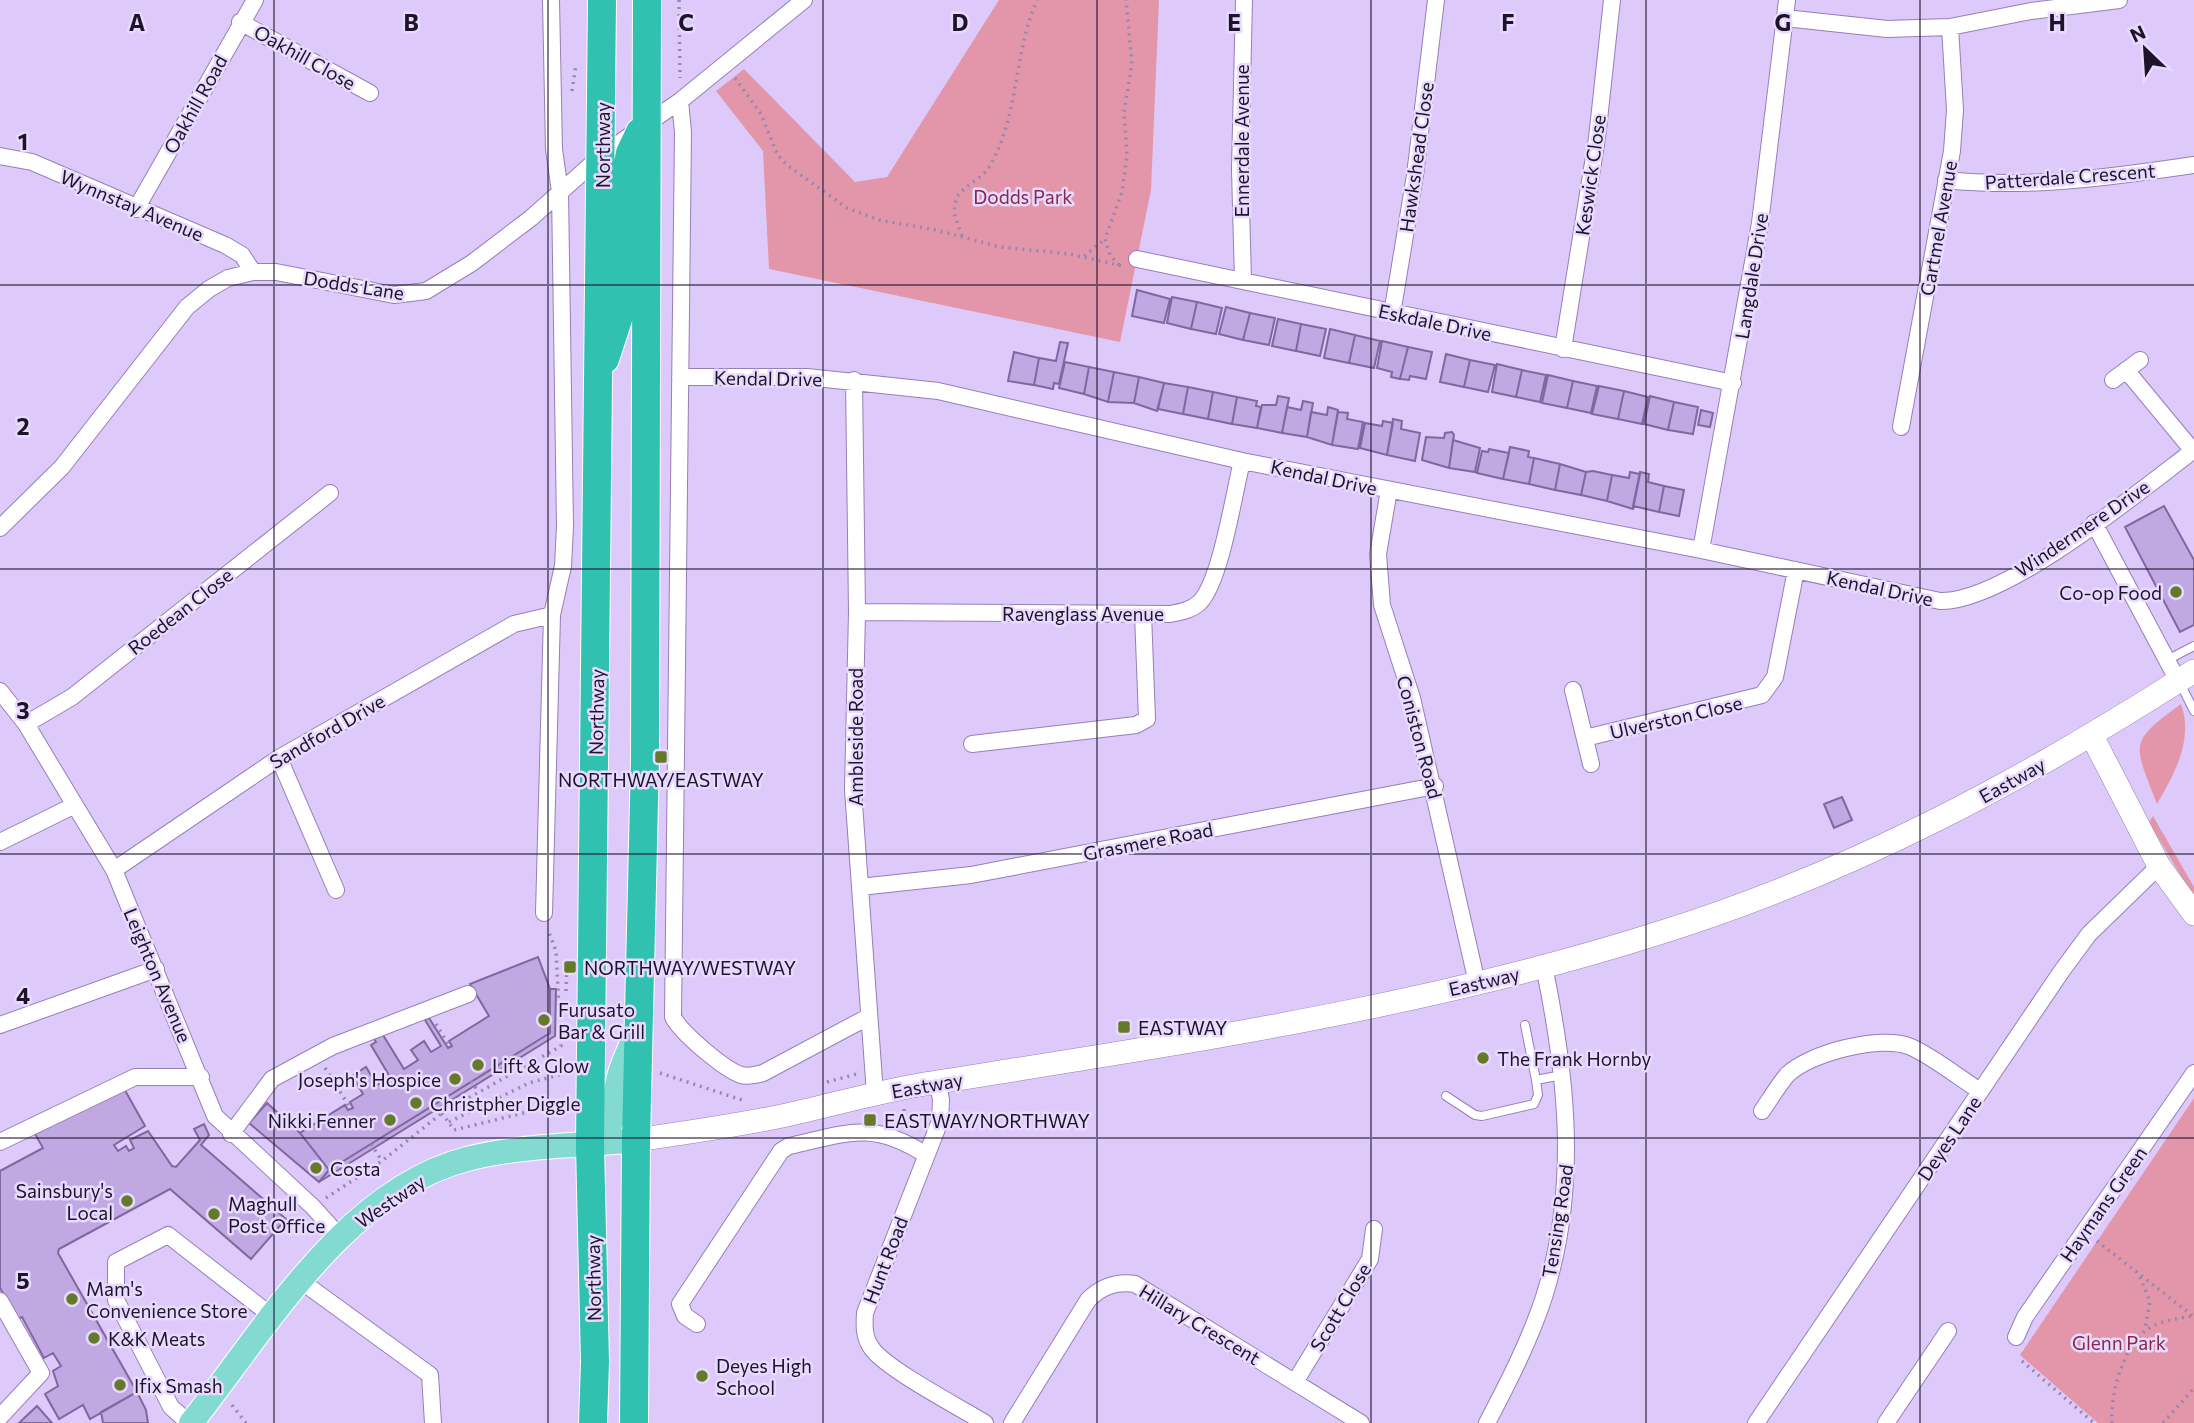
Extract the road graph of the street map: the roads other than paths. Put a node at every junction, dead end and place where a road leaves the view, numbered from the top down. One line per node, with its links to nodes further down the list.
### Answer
1 (255, 0): 12 (street, Oakhill Road)
2 (551, 0): 21 (street)
3 (603, 0): 17 (highway, Northway)
4 (647, 0): 16 (highway)
5 (804, 0): 15 (street, Dodds Lane)
6 (1244, 0): 25 (street, Ennerdale Avenue)
7 (1436, 0): 26 (street, Hawkshead Close)
8 (1612, 0): 27 (street, Keswick Close)
9 (1787, 0): 11 (street, Langdale Drive)
10 (2119, 0): 13 (street)
11 (1785, 18): 13 (street); 32 (street, Langdale Drive)
12 (240, 22): 14 (street, Oakhill Close); 22 (street, Oakhill Road)
13 (1950, 27): 20 (street, Cartmel Avenue)
14 (370, 93)
15 (680, 101): 16 (street, Dodds Lane); 30 (street)
16 (647, 125): 17 (street, Dodds Lane); 29 (highway); 74 (highway)
17 (602, 155): 21 (street, Dodds Lane); 29 (highway, Northway)
18 (0, 156): 22 (street, Wynnstay Avenue)
19 (2194, 165): 20 (street, Patterdale Crescent)
20 (1946, 180): 33 (street, Cartmel Avenue)
21 (560, 192): 24 (street, Dodds Lane); 45 (street)
22 (136, 209): 24 (street, Wynnstay Avenue)
23 (1132, 263): 25 (street, Eskdale Drive)
24 (253, 272): 39 (street, Dodds Lane)
25 (1243, 281): 26 (street, Eskdale Drive)
26 (1392, 314): 27 (street, Eskdale Drive)
27 (1563, 349): 32 (street, Eskdale Drive)
28 (2140, 360): 34 (street)
29 (599, 374): 87 (highway, Northway)
30 (680, 377): 31 (street, Kendal Drive); 71 (street)
31 (854, 380): 35 (street, Kendal Drive); 43 (street, Ambleside Road)
32 (1733, 383): 40 (street, Langdale Drive)
33 (1901, 428)
34 (2194, 451): 38 (street, Windermere Drive)
35 (1242, 461): 36 (street, Kendal Drive); 44 (street, Ravenglass Avenue)
36 (1389, 491): 40 (street, Kendal Drive); 58 (street, Coniston Road)
37 (331, 493): 52 (street, Roedean Close)
38 (2094, 523): 42 (street, Windermere Drive); 47 (street)
39 (0, 528)
40 (1701, 550): 41 (street, Kendal Drive)
41 (1796, 570): 42 (street, Kendal Drive); 54 (street, Ulverston Close)
42 (1966, 599)
43 (857, 612): 44 (street, Ravenglass Avenue); 63 (street, Ambleside Road)
44 (1143, 614): 55 (street)
45 (552, 615): 56 (street, Sandford Drive); 65 (street)
46 (2194, 646): 47 (lane)
47 (2167, 660): 48 (street)
48 (2186, 676): 51 (lane); 53 (street)
49 (1573, 690): 54 (street, Ulverston Close)
50 (0, 691): 52 (street, Leighton Avenue)
51 (2194, 711)
52 (26, 724): 59 (street, Leighton Avenue)
53 (2092, 736): 61 (street); 67 (street, Eastway)
54 (1585, 738): 57 (street, Ulverston Close)
55 (972, 744)
56 (279, 758): 62 (street, Sandford Drive); 64 (street)
57 (1591, 764)
58 (1434, 786): 63 (street, Grasmere Road); 69 (street, Coniston Road)
59 (75, 805): 60 (street); 62 (street, Leighton Avenue)
60 (0, 842)
61 (2159, 866): 66 (street); 80 (street, Deyes Lane)
62 (114, 870): 68 (street, Leighton Avenue)
63 (860, 887): 71 (street, Ambleside Road)
64 (337, 890)
65 (544, 912)
66 (2194, 914)
67 (1544, 966): 69 (street, Eastway); 76 (street, Tensing Road)
68 (156, 969): 72 (street); 77 (street, Leighton Avenue)
69 (1477, 983): 79 (street, Eastway)
70 (468, 995): 84 (street)
71 (868, 1017): 81 (street, Ambleside Road)
72 (0, 1025)
73 (1525, 1025): 78 (lane)
74 (638, 1026): 85 (highway); 87 (main road)
75 (2194, 1073): 96 (street, Haymans Green)
76 (1562, 1075): 78 (lane); 106 (street, Tensing Road)
77 (201, 1077): 84 (street, Leighton Avenue); 86 (street)
78 (1536, 1080): 82 (lane)
79 (938, 1082): 81 (street, Eastway); 88 (street, Hunt Road)
80 (1980, 1091): 83 (street); 107 (street, Deyes Lane)
81 (874, 1094): 85 (street, Eastway)
82 (1446, 1097)
83 (1762, 1111)
84 (231, 1134): 90 (street, Leighton Avenue)
85 (636, 1140): 87 (main road, Westway); 102 (highway)
86 (0, 1142)
87 (590, 1145): 90 (main road, Westway); 101 (highway, Northway)
88 (926, 1155): 94 (street); 103 (street, Hunt Road)
89 (1374, 1228): 97 (street, Scott Close)
90 (340, 1237): 91 (main road, Westway)
91 (301, 1282): 93 (main road, Westway); 100 (street)
92 (0, 1301): 98 (street)
93 (273, 1317): 99 (main road, Westway); 99 (street)
94 (697, 1324)
95 (1948, 1331): 108 (street)
96 (2016, 1337)
97 (1295, 1382): 104 (street, Hillary Crescent); 105 (street, Hillary Crescent)
98 (0, 1417)
99 (190, 1423)
100 (433, 1423)
101 (593, 1423)
102 (634, 1423)
103 (985, 1423)
104 (1012, 1423)
105 (1361, 1423)
106 (1487, 1423)
107 (1756, 1423)
108 (1886, 1423)

